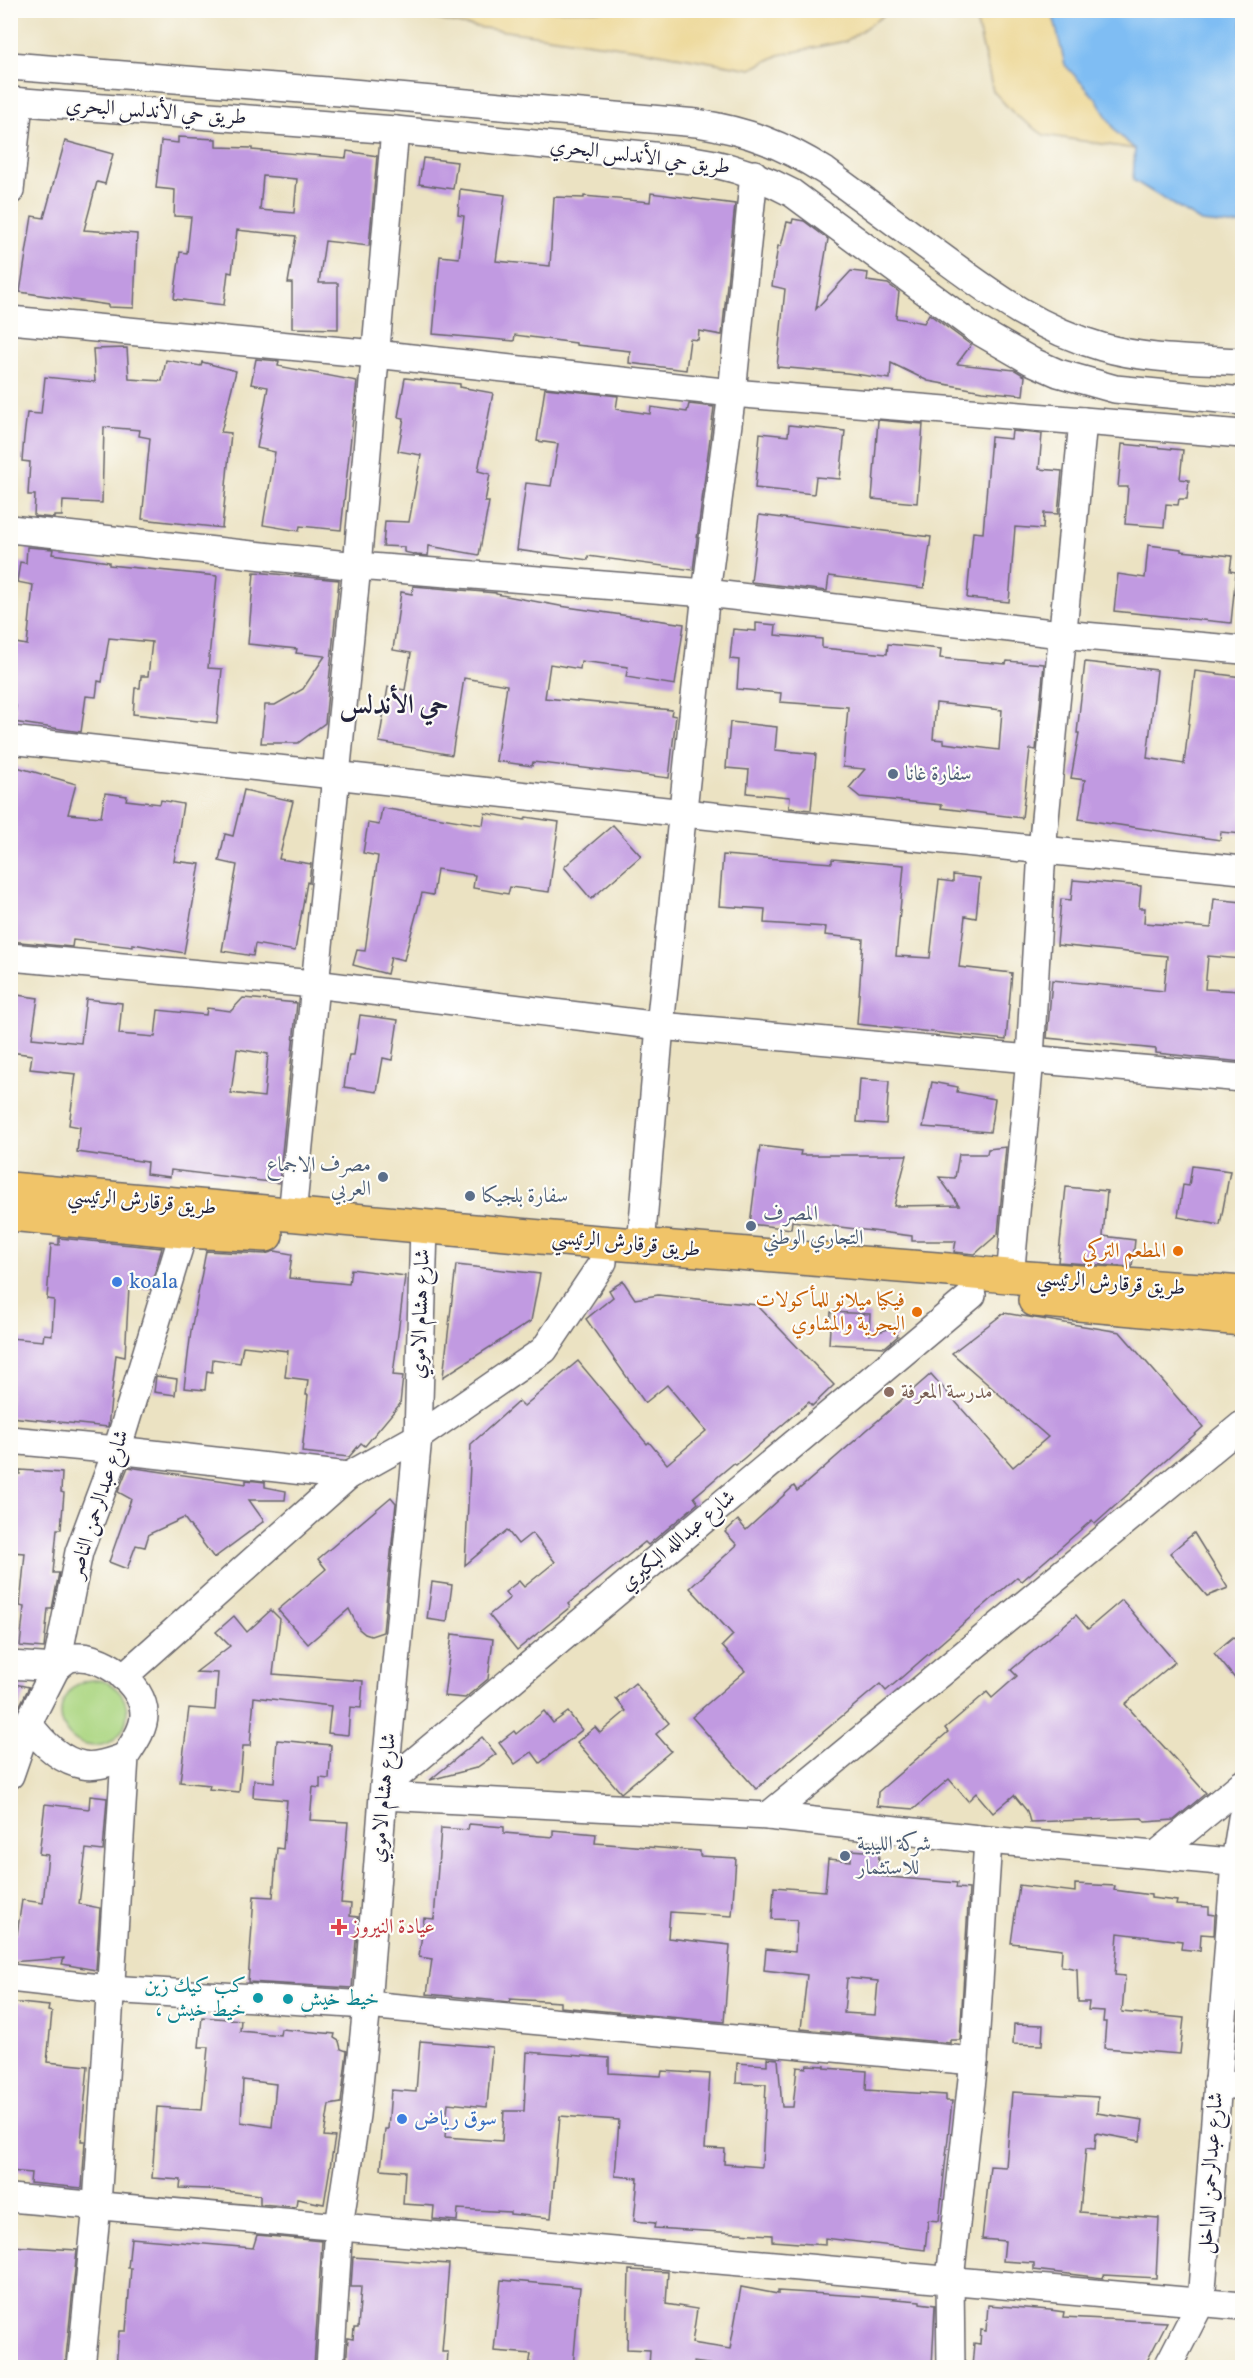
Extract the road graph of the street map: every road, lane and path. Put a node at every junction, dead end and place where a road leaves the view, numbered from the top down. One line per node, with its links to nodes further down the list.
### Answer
1 (10, 66): 8 (street, طريق حي الأندلس البحري)
2 (15, 102): 3 (street, طريق حي الأندلس البحري); 5 (street)
3 (395, 130): 4 (street, طريق حي الأندلس البحري); 7 (street)
4 (754, 174): 9 (street); 10 (street, طريق حي الأندلس البحري)
5 (10, 191)
6 (10, 320): 7 (street)
7 (375, 354): 9 (street); 14 (street)
8 (1242, 362)
9 (732, 393): 11 (street); 15 (street)
10 (1242, 401)
11 (1083, 421): 12 (street); 16 (street)
12 (1242, 434)
13 (10, 529): 14 (street)
14 (357, 566): 15 (street); 19 (street)
15 (706, 593): 16 (street); 20 (street)
16 (1061, 634): 17 (street); 21 (street)
17 (1242, 650)
18 (10, 740): 19 (street)
19 (335, 775): 20 (street); 24 (street)
20 (683, 811): 21 (street); 25 (street)
21 (1042, 850): 22 (street); 26 (street)
22 (1242, 870)
23 (10, 957): 24 (street)
24 (314, 984): 25 (street); 30 (street)
25 (660, 1026): 26 (street); 33 (street)
26 (1030, 1058): 27 (street); 35 (street)
27 (1242, 1078)
28 (10, 1190): 30 (main road, طريق قرقارش الرئيسي)
29 (10, 1214): 31 (main road, طريق قرقارش الرئيسي)
30 (292, 1215): 32 (main road, طريق قرقارش الرئيسي)
31 (184, 1231): 32 (main road, طريق قرقارش الرئيسي); 42 (street, شارع عبدالرحمن الناصر)
32 (423, 1236): 33 (main road, طريق قرقارش الرئيسي); 34 (main road, طريق قرقارش الرئيسي); 40 (street, شارع هشام الاموي)
33 (641, 1245): 35 (main road, طريق قرقارش الرئيسي)
34 (603, 1263): 37 (main road, طريق قرقارش الرئيسي); 40 (street)
35 (1010, 1278): 36 (main road, طريق قرقارش الرئيسي)
36 (1242, 1293)
37 (972, 1295): 38 (main road, طريق قرقارش الرئيسي); 51 (street, شارع عبدالله البكيري)
38 (1242, 1319)
39 (1242, 1425): 52 (street)
40 (418, 1437): 43 (street); 51 (street, شارع هشام الاموي)
41 (10, 1440): 42 (street)
42 (117, 1450): 43 (street); 45 (street, شارع عبدالرحمن الناصر)
43 (348, 1476): 46 (street)
44 (10, 1665): 45 (street)
45 (56, 1668): 46 (street); 47 (street, شارع عبدالرحمن الناصر)
46 (123, 1677): 48 (street)
47 (28, 1722): 48 (street); 49 (street, شارع عبدالرحمن الناصر)
48 (125, 1756): 58 (street)
49 (10, 1775)
50 (1242, 1784): 55 (street)
51 (384, 1791): 52 (street); 59 (street, شارع هشام الاموي)
52 (768, 1816): 54 (street)
53 (1242, 1818): 56 (street, شارع عبدالرحمن الداخل)
54 (988, 1840): 55 (street); 60 (street)
55 (1156, 1855): 56 (street)
56 (1239, 1863): 61 (street, شارع عبدالرحمن الداخل)
57 (10, 1978): 58 (street)
58 (109, 1989): 59 (street); 63 (street)
59 (367, 2005): 60 (street); 64 (street, شارع هشام الاموي)
60 (974, 2061): 65 (street)
61 (1230, 2084): 66 (street, شارع عبدالرحمن الداخل)
62 (10, 2198): 63 (street)
63 (97, 2205): 64 (street); 68 (street)
64 (339, 2226): 65 (street); 69 (street, شارع هشام الاموي)
65 (950, 2279): 66 (street); 70 (street)
66 (1201, 2302): 67 (street); 71 (street, شارع عبدالرحمن الداخل)
67 (1242, 2306)
68 (81, 2367)
69 (330, 2367)
70 (951, 2367)
71 (1167, 2367)

